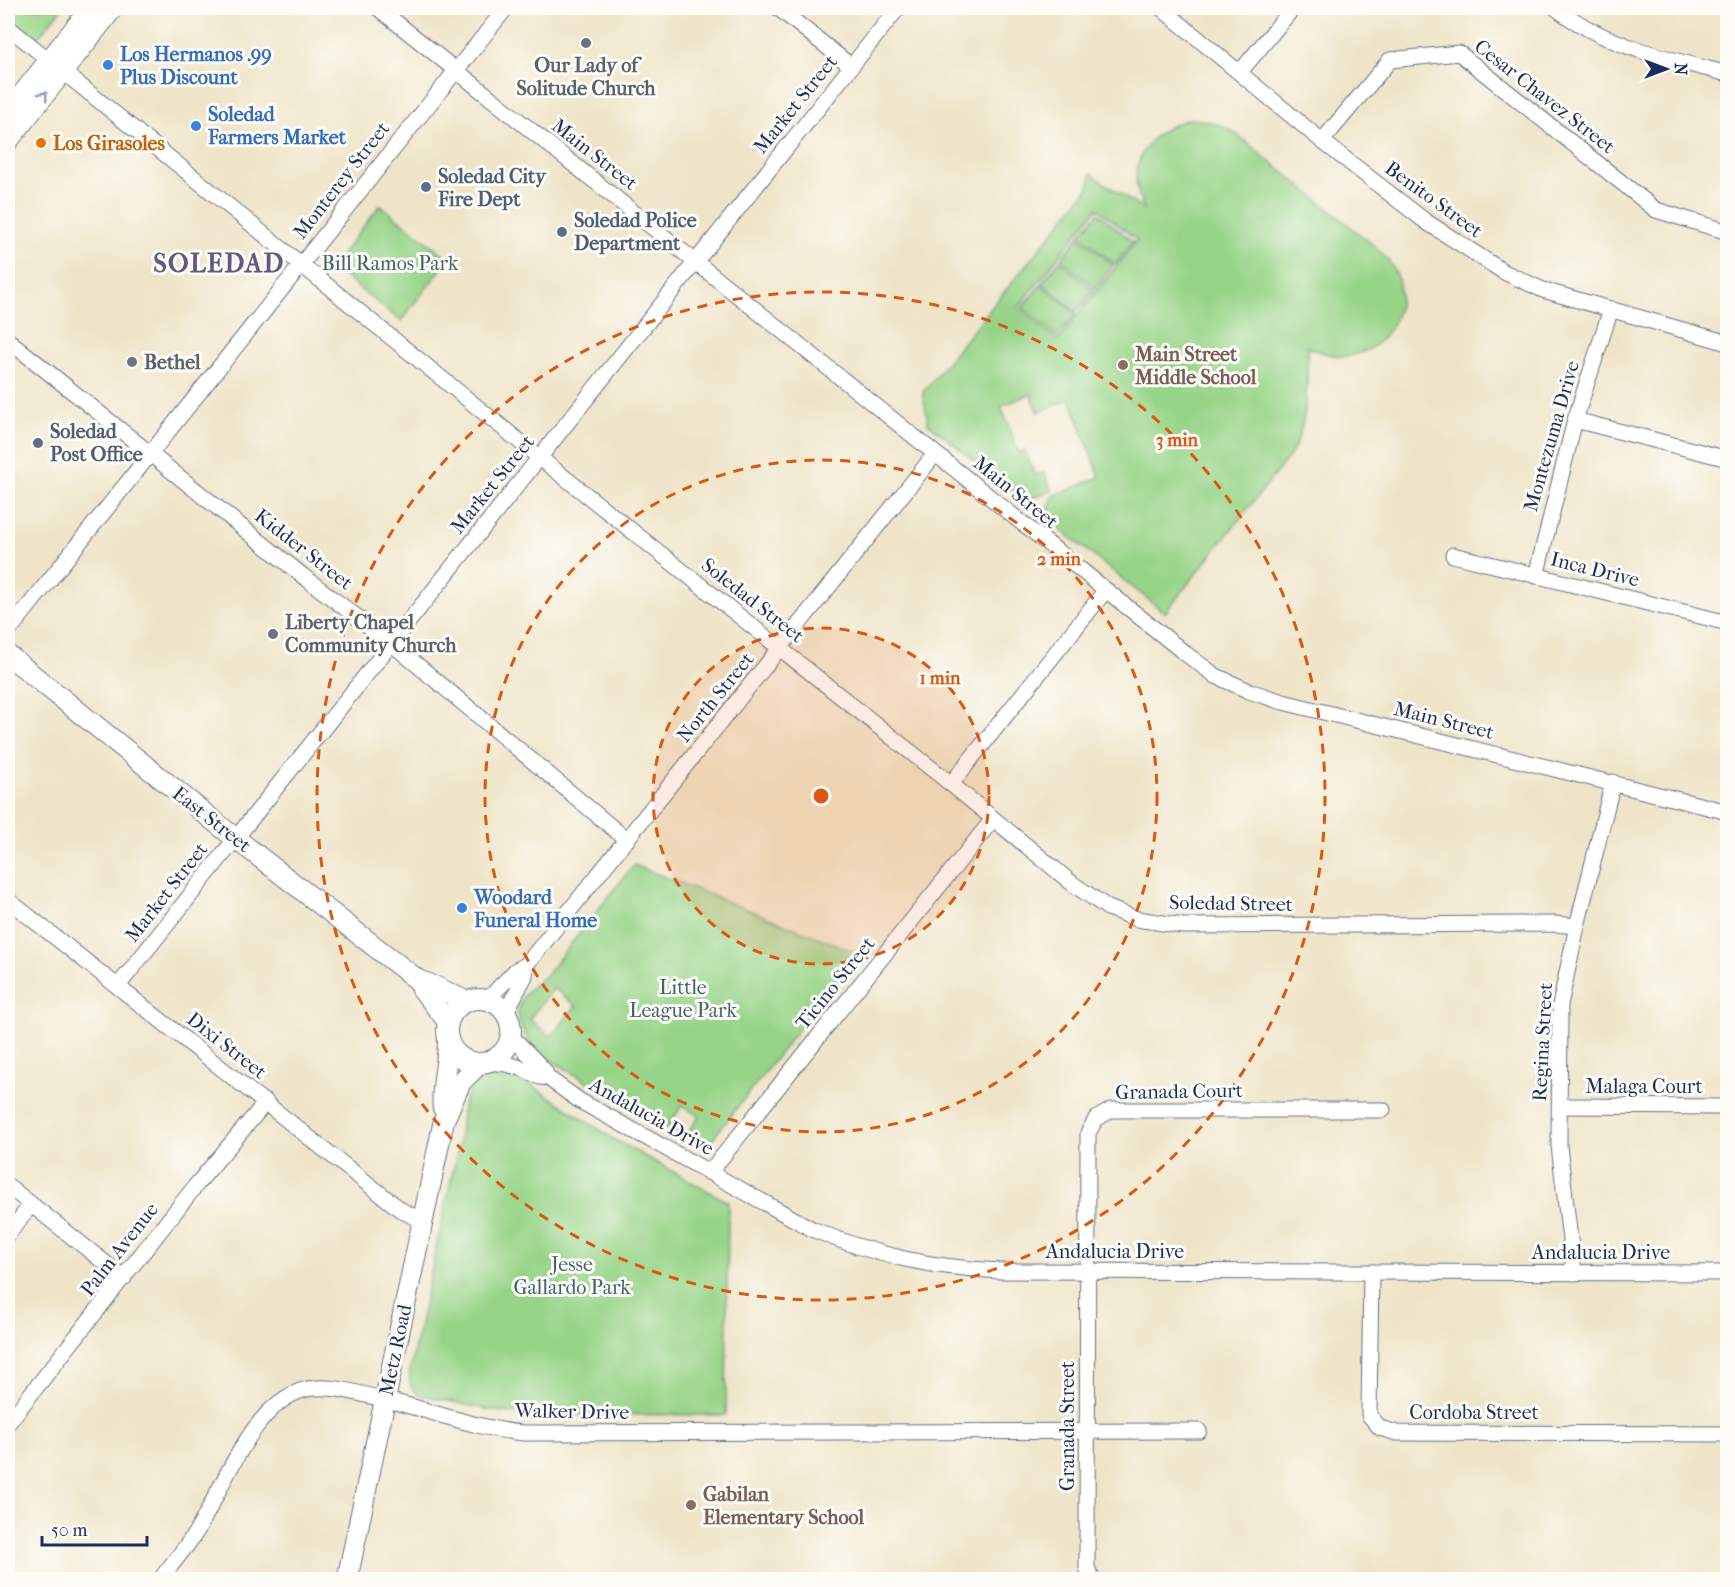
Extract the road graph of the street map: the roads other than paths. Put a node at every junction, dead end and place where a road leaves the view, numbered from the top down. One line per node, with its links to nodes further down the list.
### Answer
1 (92, 8): 11 (main road)
2 (113, 8): 11 (main road)
3 (378, 8): 13 (street, Main Street)
4 (506, 8): 13 (street, Monterey Street)
5 (777, 8): 12 (street)
6 (898, 8): 12 (street, Market Street)
7 (1161, 8): 14 (street, Benito Street)
8 (1293, 8): 14 (street)
9 (1556, 8): 15 (street)
10 (8, 27): 11 (street, Soledad Street)
11 (56, 65): 16 (main road); 17 (main road, one-way to 11); 21 (street, Soledad Street)
12 (851, 66): 20 (street, Market Street)
13 (455, 70): 20 (street, Main Street); 21 (street, Monterey Street)
14 (1240, 72): 18 (street, Benito Street)
15 (1728, 74)
16 (8, 112)
17 (8, 141)
18 (1322, 141): 19 (street, Cesar Chavez Street); 22 (street, Benito Street)
19 (1728, 232)
20 (696, 261): 27 (street, Main Street); 28 (street, Market Street)
21 (301, 265): 26 (street, Monterey Street); 28 (street, Soledad Street)
22 (1611, 309): 24 (street, Benito Street); 25 (street, Montezuma Drive)
23 (8, 340): 26 (street, Kidder Street)
24 (1728, 343)
25 (1575, 420): 29 (street); 31 (street, Montezuma Drive)
26 (149, 453): 34 (street, Monterey Street); 35 (street, Kidder Street)
27 (935, 454): 32 (street, Main Street); 36 (street, North Street)
28 (540, 458): 35 (street, Market Street); 36 (street, Soledad Street)
29 (1728, 459)
30 (1453, 555): 31 (street, Inca Drive)
31 (1536, 576): 33 (street, Inca Drive)
32 (1105, 591): 38 (street, Main Street); 39 (street)
33 (1728, 622)
34 (8, 632)
35 (391, 643): 42 (street, Market Street); 43 (street, Kidder Street)
36 (781, 648): 39 (street, Soledad Street); 43 (street, North Street)
37 (8, 655): 42 (main road, East Street)
38 (1613, 783): 40 (street, Main Street); 45 (street, Regina Street)
39 (951, 784): 41 (street, Soledad Street)
40 (1728, 812)
41 (993, 819): 45 (street, Soledad Street); 61 (street, Ticino Street)
42 (235, 838): 47 (main road, East Street); 48 (street, Market Street)
43 (627, 840): 46 (street, North Street)
44 (8, 900): 48 (street, Dixi Street)
45 (1577, 926): 57 (street, Regina Street)
46 (526, 965): 49 (street, North Street); 51 (street, North Street)
47 (419, 981): 50 (main road, East Street); 52 (main road, East Street)
48 (118, 986): 56 (street, Dixi Street)
49 (487, 1000): 50 (main road); 51 (main road)
50 (466, 1001): 52 (main road)
51 (506, 1012): 53 (main road)
52 (448, 1032): 54 (main road); 60 (main road, Metz Road)
53 (511, 1036): 54 (main road); 55 (street, Andalucia Drive)
54 (485, 1063): 55 (street, Andalucia Drive); 60 (main road, Metz Road)
55 (548, 1078): 61 (street, Andalucia Drive)
56 (266, 1102): 64 (street, Dixi Street); 70 (street, Palm Avenue)
57 (1560, 1106): 58 (street, Malaga Court); 68 (street, Regina Street)
58 (1728, 1107)
59 (1383, 1110): 66 (street, Granada Court)
60 (444, 1120): 64 (main road, Metz Road)
61 (710, 1172): 66 (street, Andalucia Drive)
62 (8, 1186): 63 (street)
63 (31, 1205): 65 (street); 70 (street)
64 (422, 1221): 71 (main road, Metz Road)
65 (8, 1234)
66 (1088, 1272): 67 (street, Andalucia Drive); 74 (street, Granada Street)
67 (1371, 1272): 68 (street, Andalucia Drive); 75 (street, Cordoba Street)
68 (1575, 1273): 69 (street, Andalucia Drive)
69 (1728, 1273)
70 (123, 1278): 72 (street, Palm Avenue)
71 (384, 1400): 74 (street, Walker Drive); 76 (street, Walker Drive); 77 (main road, Metz Road)
72 (8, 1423)
73 (1199, 1431): 74 (street, Walker Drive)
74 (1088, 1432): 78 (street, Granada Street)
75 (1728, 1434)
76 (160, 1580)
77 (346, 1580)
78 (1093, 1580)

